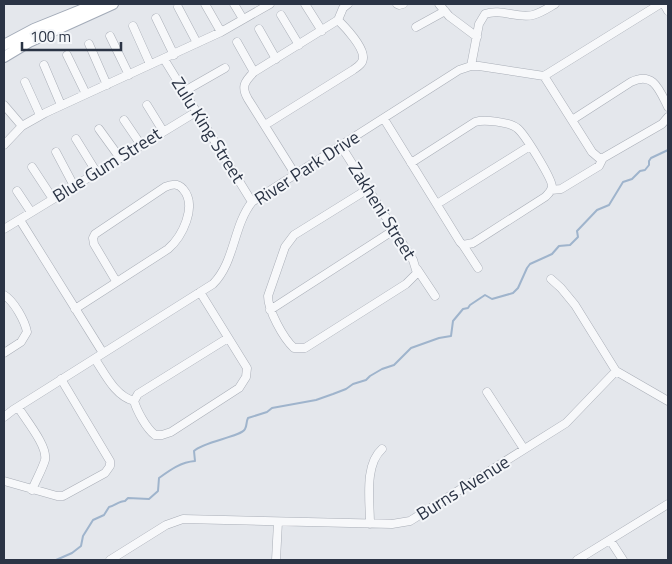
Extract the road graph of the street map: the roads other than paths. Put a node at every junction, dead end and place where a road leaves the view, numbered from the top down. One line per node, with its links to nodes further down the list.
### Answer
1 (97, 4): 32 (main road)
2 (113, 4): 34 (main road)
3 (205, 4): 26 (street)
4 (234, 4): 20 (street)
5 (305, 4): 25 (street)
6 (336, 4): 17 (street)
7 (348, 4): 17 (street)
8 (397, 4): 9 (street)
9 (403, 4)
10 (439, 4): 15 (street)
11 (555, 4): 28 (street)
12 (662, 4): 16 (street); 47 (street)
13 (266, 5): 20 (street)
14 (178, 7): 30 (street)
15 (445, 11): 23 (street); 28 (street)
16 (668, 11)
17 (341, 12): 21 (street)
18 (281, 15): 33 (street)
19 (156, 18): 36 (street)
20 (243, 19): 26 (street)
21 (338, 20): 25 (street); 62 (street)
22 (133, 26): 41 (street)
23 (416, 27)
24 (259, 29): 39 (street)
25 (322, 31): 33 (street)
26 (221, 32): 30 (street)
27 (110, 36): 46 (street)
28 (477, 37): 43 (street)
29 (237, 42): 45 (street)
30 (197, 43): 36 (street)
31 (89, 44): 49 (street)
32 (4, 45)
33 (299, 45): 39 (street)
34 (20, 47): 37 (main road); 40 (main road)
35 (67, 55): 51 (street)
36 (174, 55): 38 (street)
37 (4, 57)
38 (164, 59): 41 (street); 50 (street, Zulu King Street)
39 (276, 59): 45 (street)
40 (4, 63)
41 (150, 64): 46 (street)
42 (44, 65): 53 (street)
43 (472, 66): 47 (street); 59 (street, River Park Drive)
44 (225, 68): 50 (street)
45 (254, 72): 62 (street)
46 (129, 75): 49 (street)
47 (544, 76): 61 (street)
48 (26, 82): 57 (street)
49 (107, 85): 51 (street)
50 (183, 92): 56 (street, Zulu King Street)
51 (86, 94): 53 (street)
52 (4, 105): 63 (street)
53 (61, 105): 57 (street)
54 (147, 105): 65 (street)
55 (668, 107): 61 (street)
56 (196, 112): 65 (street, Blue Gum Street); 83 (street, Zulu King Street)
57 (40, 115): 63 (street)
58 (668, 118): 73 (street)
59 (384, 119): 69 (street, River Park Drive); 74 (street)
60 (124, 120): 68 (street)
61 (572, 120): 73 (street)
62 (264, 125): 77 (street)
63 (22, 126): 67 (street)
64 (99, 129): 72 (street)
65 (163, 131): 68 (street, Blue Gum Street)
66 (76, 139): 76 (street)
67 (4, 145)
68 (141, 145): 72 (street, Blue Gum Street)
69 (341, 146): 77 (street, River Park Drive); 80 (street, Zakheni Street)
70 (530, 146): 74 (street); 79 (street); 84 (street)
71 (56, 152): 78 (street)
72 (120, 158): 76 (street, Blue Gum Street)
73 (603, 158): 79 (street)
74 (411, 163): 84 (street)
75 (32, 167): 82 (street)
76 (97, 172): 78 (street, Blue Gum Street)
77 (295, 174): 83 (street, River Park Drive)
78 (74, 186): 82 (street, Blue Gum Street)
79 (552, 188): 89 (street)
80 (368, 189): 88 (street, Zakheni Street); 98 (street)
81 (17, 190): 85 (street)
82 (53, 199): 85 (street, Blue Gum Street)
83 (252, 202): 94 (street, River Park Drive)
84 (438, 204): 89 (street)
85 (31, 212): 86 (street, Blue Gum Street)
86 (20, 220): 87 (street, Blue Gum Street); 97 (street)
87 (4, 230)
88 (394, 230): 91 (street, Zakheni Street); 98 (street)
89 (465, 245): 90 (street)
90 (478, 268)
91 (416, 273): 96 (street, Zakheni Street); 98 (street)
92 (551, 279): 103 (street)
93 (116, 281): 93 (street); 97 (street)
94 (200, 292): 99 (street); 101 (street, River Park Drive)
95 (4, 295): 100 (street)
96 (435, 296)
97 (75, 309): 101 (street)
98 (270, 310)
99 (228, 338): 107 (street); 107 (street)
100 (4, 352)
101 (103, 354): 102 (street, River Park Drive)
102 (94, 358): 104 (street, River Park Drive); 107 (street)
103 (616, 371): 106 (street); 111 (street, Burns Avenue)
104 (61, 379): 108 (street, River Park Drive); 113 (street)
105 (487, 392): 111 (street)
106 (668, 401)
107 (135, 403)
108 (18, 407): 109 (street, River Park Drive); 113 (street)
109 (4, 418)
110 (382, 449): 116 (street)
111 (524, 449): 116 (street, Burns Avenue)
112 (4, 481): 113 (street)
113 (32, 490)
114 (668, 504): 117 (street)
115 (278, 522): 116 (street, Burns Avenue); 118 (street, Burns Avenue); 119 (street)
116 (370, 524)
117 (610, 540): 120 (street); 121 (street)
118 (110, 560)
119 (276, 560)
120 (577, 560)
121 (623, 560)

